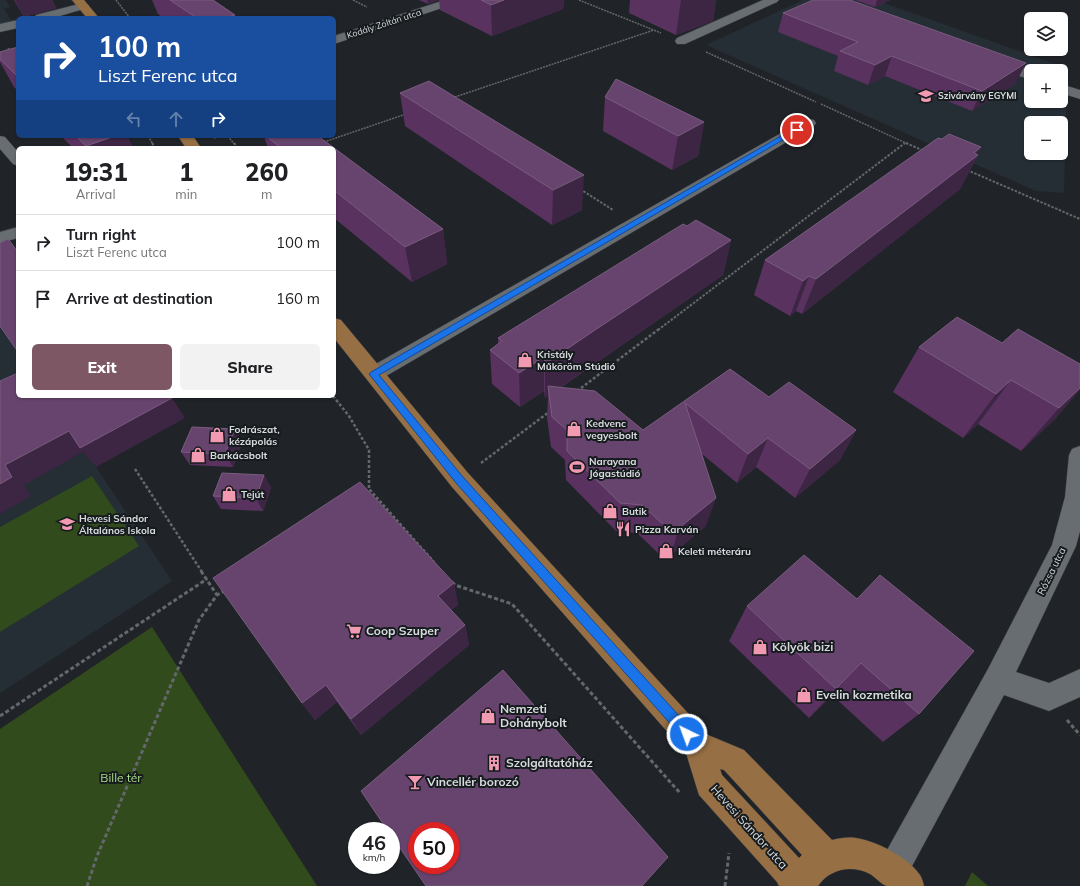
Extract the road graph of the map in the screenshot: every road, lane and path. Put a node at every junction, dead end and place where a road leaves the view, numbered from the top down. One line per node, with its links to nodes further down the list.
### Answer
1 (116, 0): 8 (path)
2 (456, 0): 12 (street, Kodály Zoltán utca)
3 (579, 0): 11 (path)
4 (773, 0): 13 (street)
5 (81, 3): 6 (street); 7 (main road)
6 (45, 16)
7 (91, 16)
8 (128, 16)
9 (16, 24): 10 (street)
10 (0, 28)
11 (654, 30): 13 (path); 18 (path)
12 (336, 39)
13 (681, 40): 26 (path)
14 (979, 57): 15 (street)
15 (1024, 73)
16 (1068, 91): 17 (street)
17 (1080, 95)
18 (450, 99)
19 (412, 112): 23 (path)
20 (810, 123): 33 (street)
21 (230, 138): 27 (path)
22 (336, 138): 25 (path)
23 (336, 138)
24 (0, 140): 29 (street)
25 (321, 143)
26 (905, 143): 28 (path); 38 (path)
27 (236, 146)
28 (927, 152)
29 (16, 159)
30 (964, 168): 32 (path)
31 (574, 186): 33 (path)
32 (1080, 219)
33 (634, 223): 37 (street)
34 (16, 233): 35 (street)
35 (0, 238)
36 (336, 327): 37 (main road, Hevesi Sándor utca)
37 (374, 374): 43 (main road, Hevesi Sándor utca)
38 (574, 393)
39 (335, 398): 44 (path)
40 (555, 408): 43 (path)
41 (1080, 455): 51 (street, Rózsa utca)
42 (135, 468): 47 (path)
43 (460, 480): 54 (main road, Hevesi Sándor utca)
44 (369, 489): 45 (path); 46 (path)
45 (363, 494)
46 (435, 563)
47 (206, 579): 50 (path); 53 (path)
48 (450, 580): 55 (path)
49 (230, 587): 50 (path)
50 (217, 596): 59 (path)
51 (998, 679): 52 (street); 58 (street, Rózsa utca)
52 (1080, 683)
53 (0, 716)
54 (698, 745): 57 (main road, Hevesi Sándor utca); 57 (main road, Hevesi Sándor utca)
55 (682, 795)
56 (730, 849): 60 (path)
57 (809, 874): 58 (main road)
58 (901, 878)
59 (87, 886)
60 (725, 886)

